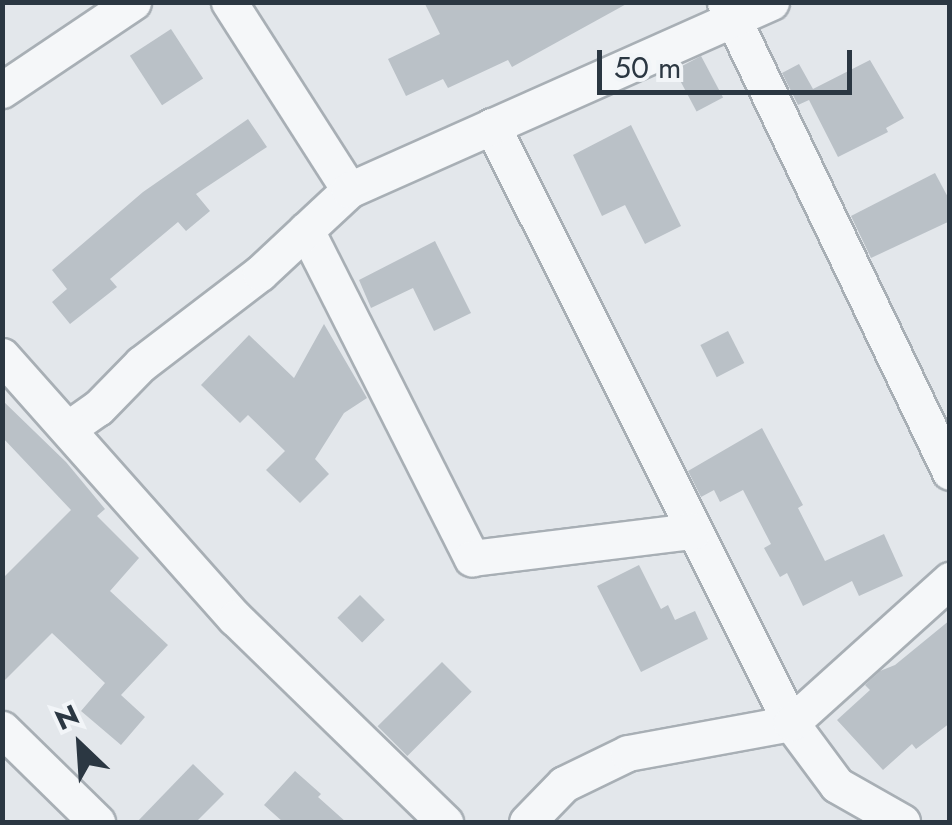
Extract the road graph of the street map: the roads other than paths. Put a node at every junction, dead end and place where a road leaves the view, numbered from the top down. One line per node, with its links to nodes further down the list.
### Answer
1 (133, 2): 5 (street)
2 (228, 2): 7 (street)
3 (771, 2): 4 (street)
4 (729, 11): 6 (street); 11 (street)
5 (2, 90)
6 (492, 126): 7 (street); 12 (street)
7 (349, 190): 8 (street)
8 (306, 230): 10 (street); 12 (street)
9 (2, 356): 10 (street)
10 (69, 428): 17 (street)
11 (950, 472)
12 (693, 531): 14 (street)
13 (950, 580): 14 (street)
14 (790, 723): 18 (street); 19 (street)
15 (2, 728): 16 (street)
16 (97, 822)
17 (445, 822)
18 (526, 822)
19 (902, 822)

